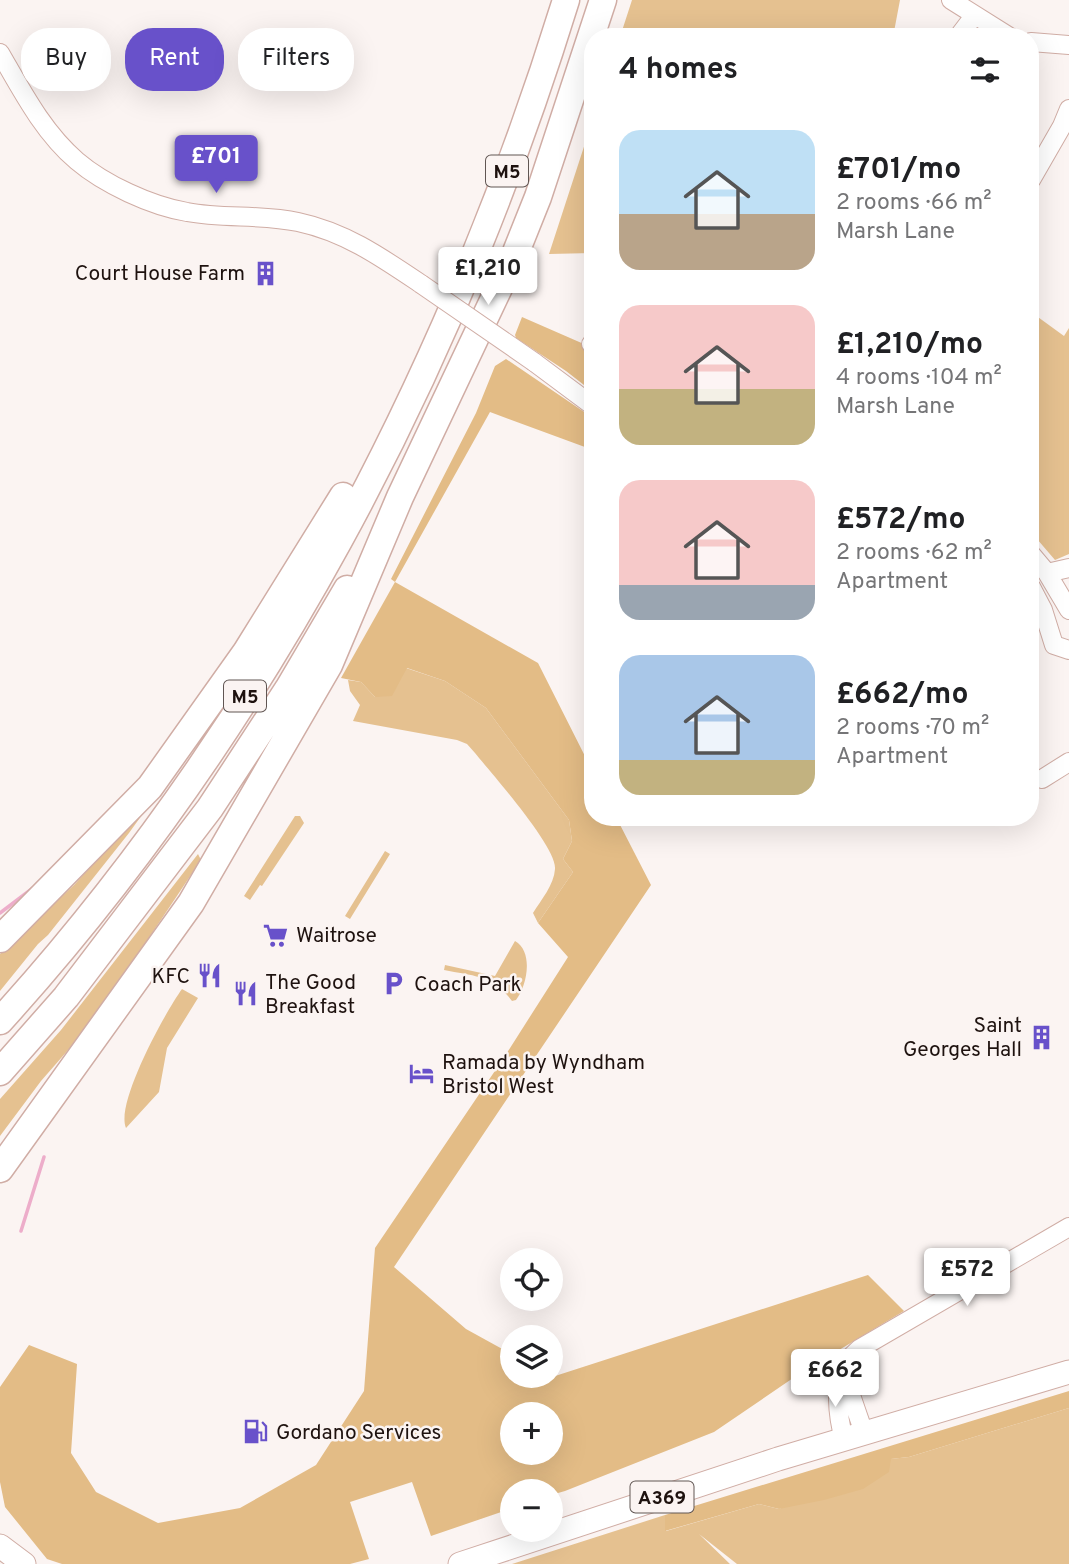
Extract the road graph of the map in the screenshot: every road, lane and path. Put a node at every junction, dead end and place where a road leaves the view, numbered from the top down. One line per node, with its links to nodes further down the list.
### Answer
1 (566, 0): 14 (highway, M5)
2 (603, 0): 5 (highway, M5)
3 (951, 0): 4 (street)
4 (974, 16): 6 (street); 7 (street)
5 (594, 28)
6 (965, 28)
7 (995, 28)
8 (1039, 42): 9 (street)
9 (1069, 44)
10 (1, 55): 15 (street, bridge)
11 (584, 58): 16 (highway, M5)
12 (1069, 109): 13 (street)
13 (1039, 166)
14 (439, 339): 25 (highway, M5); 26 (highway, M5)
15 (584, 400)
16 (400, 496): 27 (highway, M5); 28 (highway, M5)
17 (1039, 564): 19 (street)
18 (1069, 568): 19 (street)
19 (1047, 573): 21 (street)
20 (1039, 602): 22 (street)
21 (1069, 610)
22 (1069, 650)
23 (1069, 762): 24 (street)
24 (1042, 779)
25 (0, 939)
26 (0, 1021)
27 (0, 1072)
28 (0, 1168)
29 (1069, 1227): 31 (street)
30 (1069, 1373): 31 (main road, A369)
31 (854, 1436): 34 (main road, A369)
32 (0, 1546): 33 (main road)
33 (24, 1564)
34 (460, 1564)

